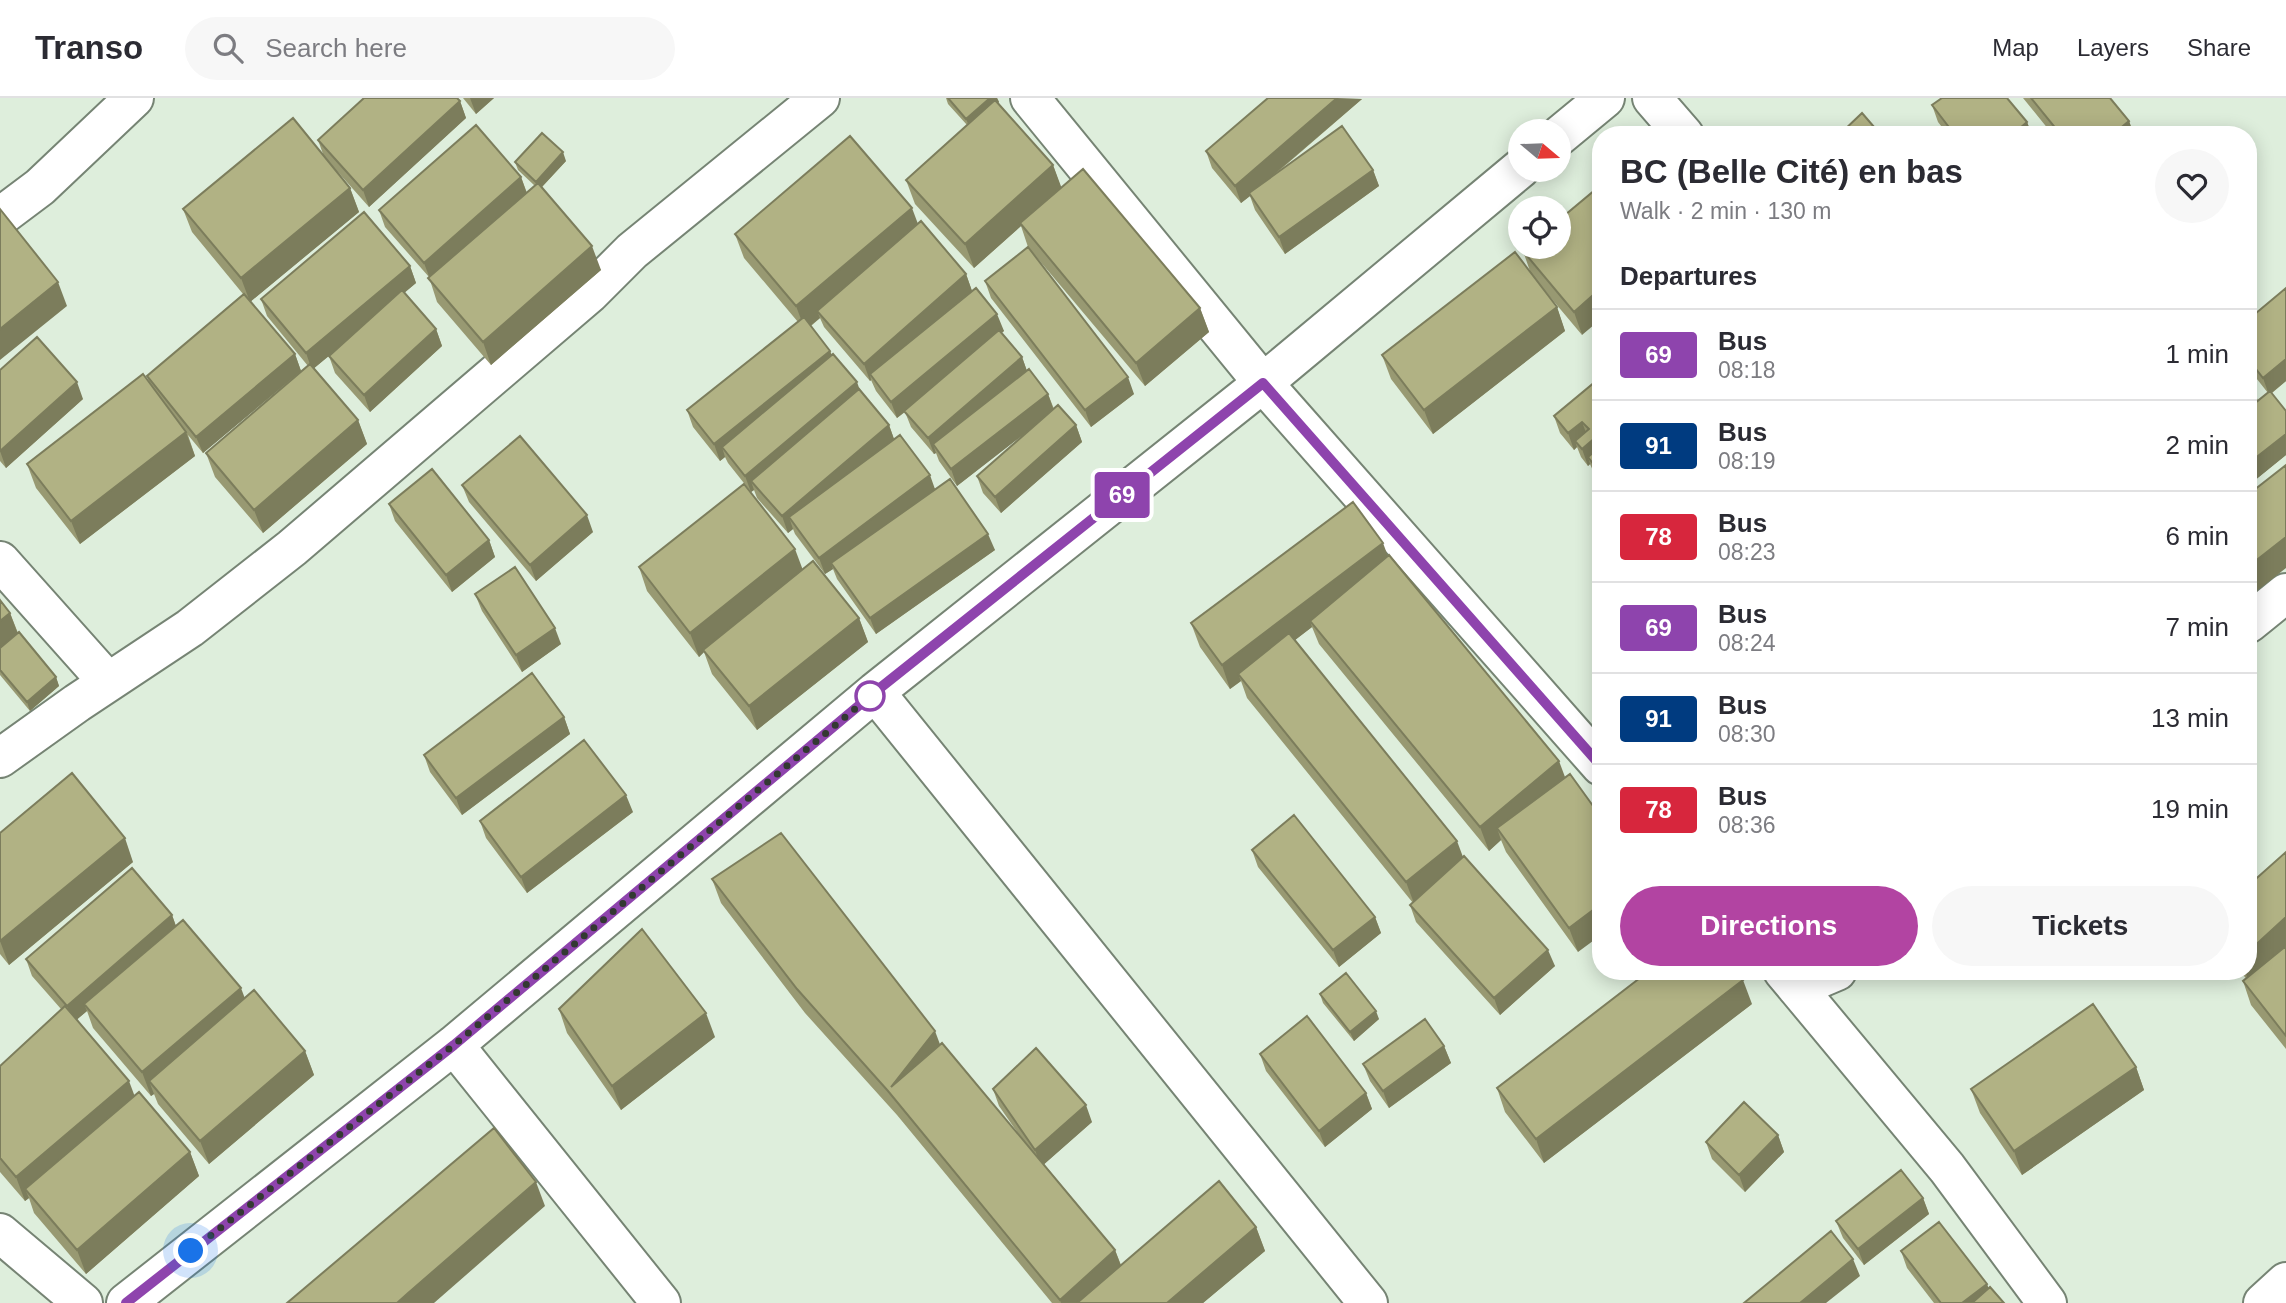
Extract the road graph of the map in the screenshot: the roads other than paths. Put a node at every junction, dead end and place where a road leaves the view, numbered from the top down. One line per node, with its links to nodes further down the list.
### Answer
1 (134, 98): 9 (street)
2 (820, 98): 14 (street)
3 (1030, 98): 10 (street)
4 (1605, 98): 6 (street)
5 (1652, 98): 7 (street)
6 (1572, 125)
7 (1676, 126)
8 (1508, 179): 10 (street)
9 (0, 217)
10 (1263, 383): 15 (street); 16 (street)
11 (0, 561): 14 (street)
12 (2286, 593): 13 (street)
13 (2257, 617)
14 (108, 682): 17 (street)
15 (875, 692): 19 (street); 25 (street)
16 (1592, 756)
17 (0, 758)
18 (1791, 980): 26 (street)
19 (454, 1045): 23 (street); 24 (street)
20 (0, 1233): 22 (street)
21 (2286, 1282): 27 (street)
22 (83, 1303)
23 (126, 1303)
24 (661, 1303)
25 (1368, 1303)
26 (2047, 1303)
27 (2263, 1303)

